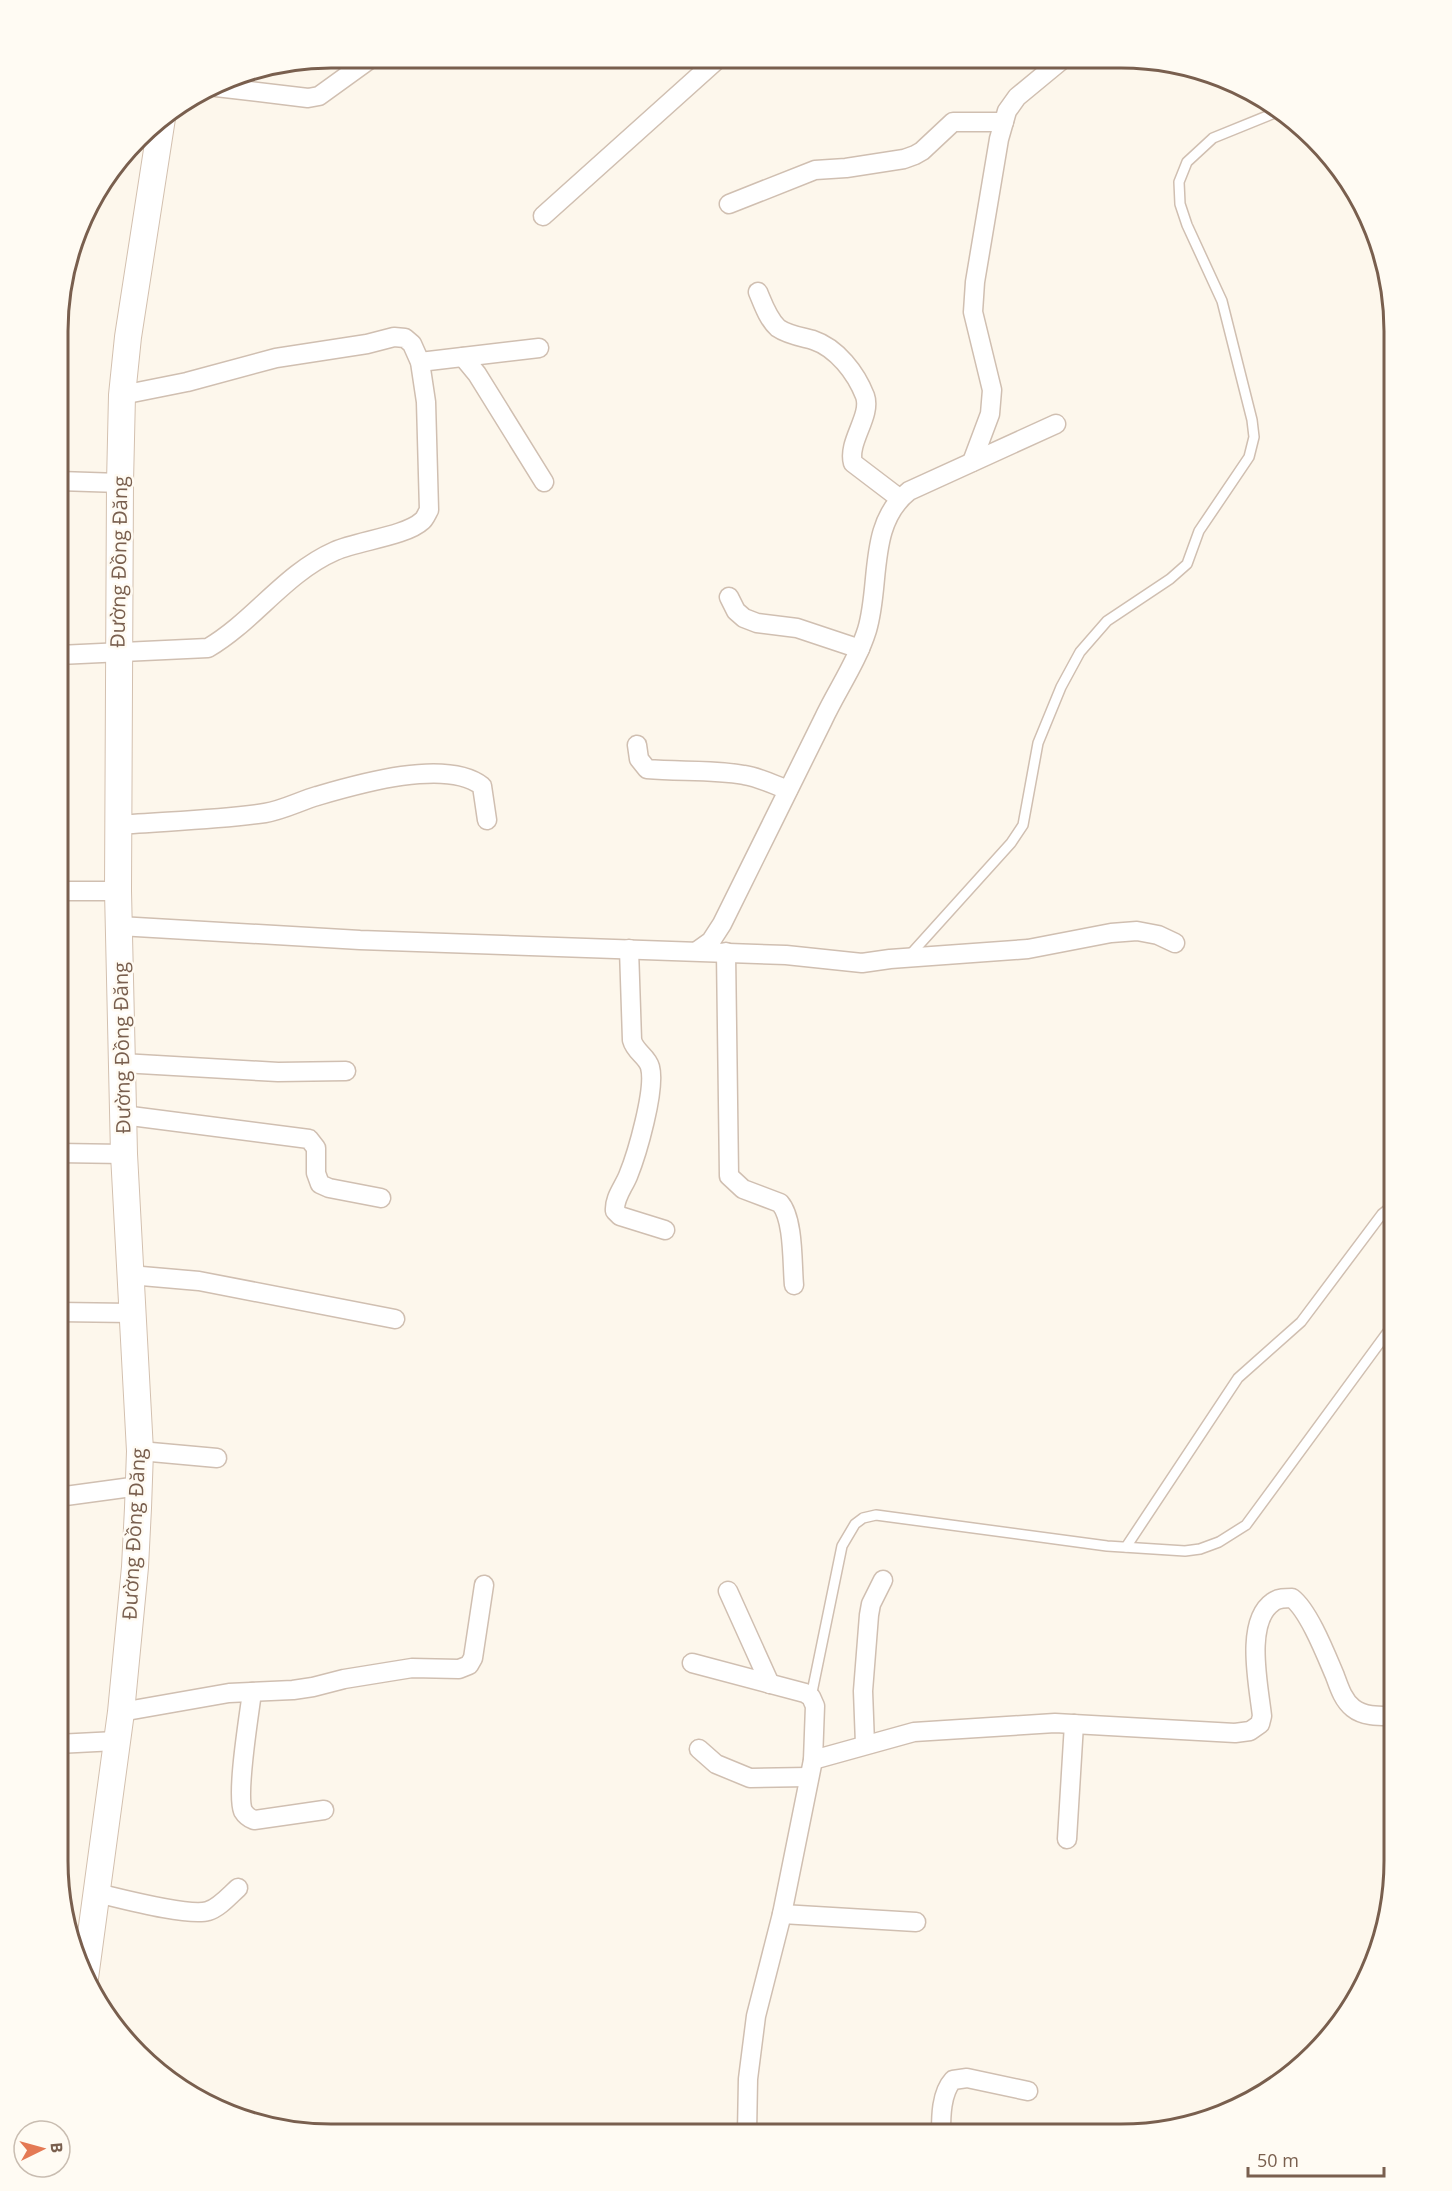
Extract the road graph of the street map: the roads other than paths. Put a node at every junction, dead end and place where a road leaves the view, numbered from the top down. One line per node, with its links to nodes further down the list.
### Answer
1 (358, 68): 4 (street)
2 (708, 68): 9 (street)
3 (1052, 68): 6 (street)
4 (229, 89)
5 (1271, 115): 36 (lane)
6 (1004, 122): 8 (street); 16 (street)
7 (160, 131): 14 (main road, Đường Đồng Đăng)
8 (729, 204)
9 (543, 216)
10 (758, 292): 20 (street)
11 (539, 348): 12 (street)
12 (463, 357): 13 (street); 18 (street)
13 (420, 362): 14 (street); 23 (street)
14 (122, 395): 19 (main road, Đường Đồng Đăng)
15 (1056, 424): 16 (street)
16 (972, 462): 20 (street)
17 (68, 481): 19 (street)
18 (544, 482)
19 (120, 483): 23 (main road, Đường Đồng Đăng)
20 (899, 498): 22 (street)
21 (729, 597): 22 (street)
22 (860, 649): 26 (street)
23 (118, 652): 24 (street); 28 (main road, Đường Đồng Đăng)
24 (68, 654)
25 (637, 745): 26 (street)
26 (789, 790): 34 (street)
27 (488, 820): 28 (street)
28 (118, 825): 30 (main road, Đường Đồng Đăng)
29 (68, 891): 30 (street)
30 (118, 891): 31 (main road, Đường Đồng Đăng)
31 (119, 926): 33 (street); 37 (main road, Đường Đồng Đăng)
32 (1175, 943): 36 (street)
33 (629, 949): 34 (street); 44 (street)
34 (697, 951): 35 (street)
35 (726, 952): 36 (street); 46 (street)
36 (909, 957)
37 (122, 1063): 38 (street); 39 (main road, Đường Đồng Đăng)
38 (346, 1071)
39 (123, 1115): 41 (main road, Đường Đồng Đăng); 42 (street)
40 (68, 1153): 41 (street)
41 (124, 1154): 45 (main road, Đường Đồng Đăng)
42 (381, 1198)
43 (1384, 1212): 55 (lane)
44 (665, 1230)
45 (130, 1275): 48 (main road, Đường Đồng Đăng); 49 (street)
46 (794, 1285)
47 (68, 1312): 48 (street)
48 (132, 1313): 51 (main road, Đường Đồng Đăng)
49 (395, 1319)
50 (1384, 1337): 55 (lane)
51 (140, 1450): 52 (street); 53 (main road, Đường Đồng Đăng)
52 (217, 1458)
53 (138, 1486): 54 (street); 63 (main road, Đường Đồng Đăng)
54 (68, 1496)
55 (1126, 1547): 62 (lane)
56 (883, 1581): 68 (street)
57 (484, 1585): 61 (street)
58 (728, 1591): 60 (street)
59 (692, 1663): 60 (street)
60 (770, 1683): 62 (street)
61 (252, 1692): 63 (street); 71 (street)
62 (811, 1697): 70 (street)
63 (121, 1712): 66 (main road, Đường Đồng Đăng)
64 (1384, 1716): 65 (street)
65 (1074, 1724): 68 (street); 72 (street)
66 (116, 1741): 67 (street); 74 (main road, Đường Đồng Đăng)
67 (68, 1743)
68 (865, 1744): 70 (street)
69 (699, 1749): 70 (street)
70 (811, 1768): 75 (street)
71 (324, 1810)
72 (1067, 1839)
73 (238, 1888): 74 (street)
74 (96, 1893): 77 (main road, Đường Đồng Đăng)
75 (782, 1914): 76 (street); 79 (street)
76 (916, 1922)
77 (87, 1960)
78 (1028, 2091): 80 (street)
79 (747, 2124)
80 (941, 2124)

